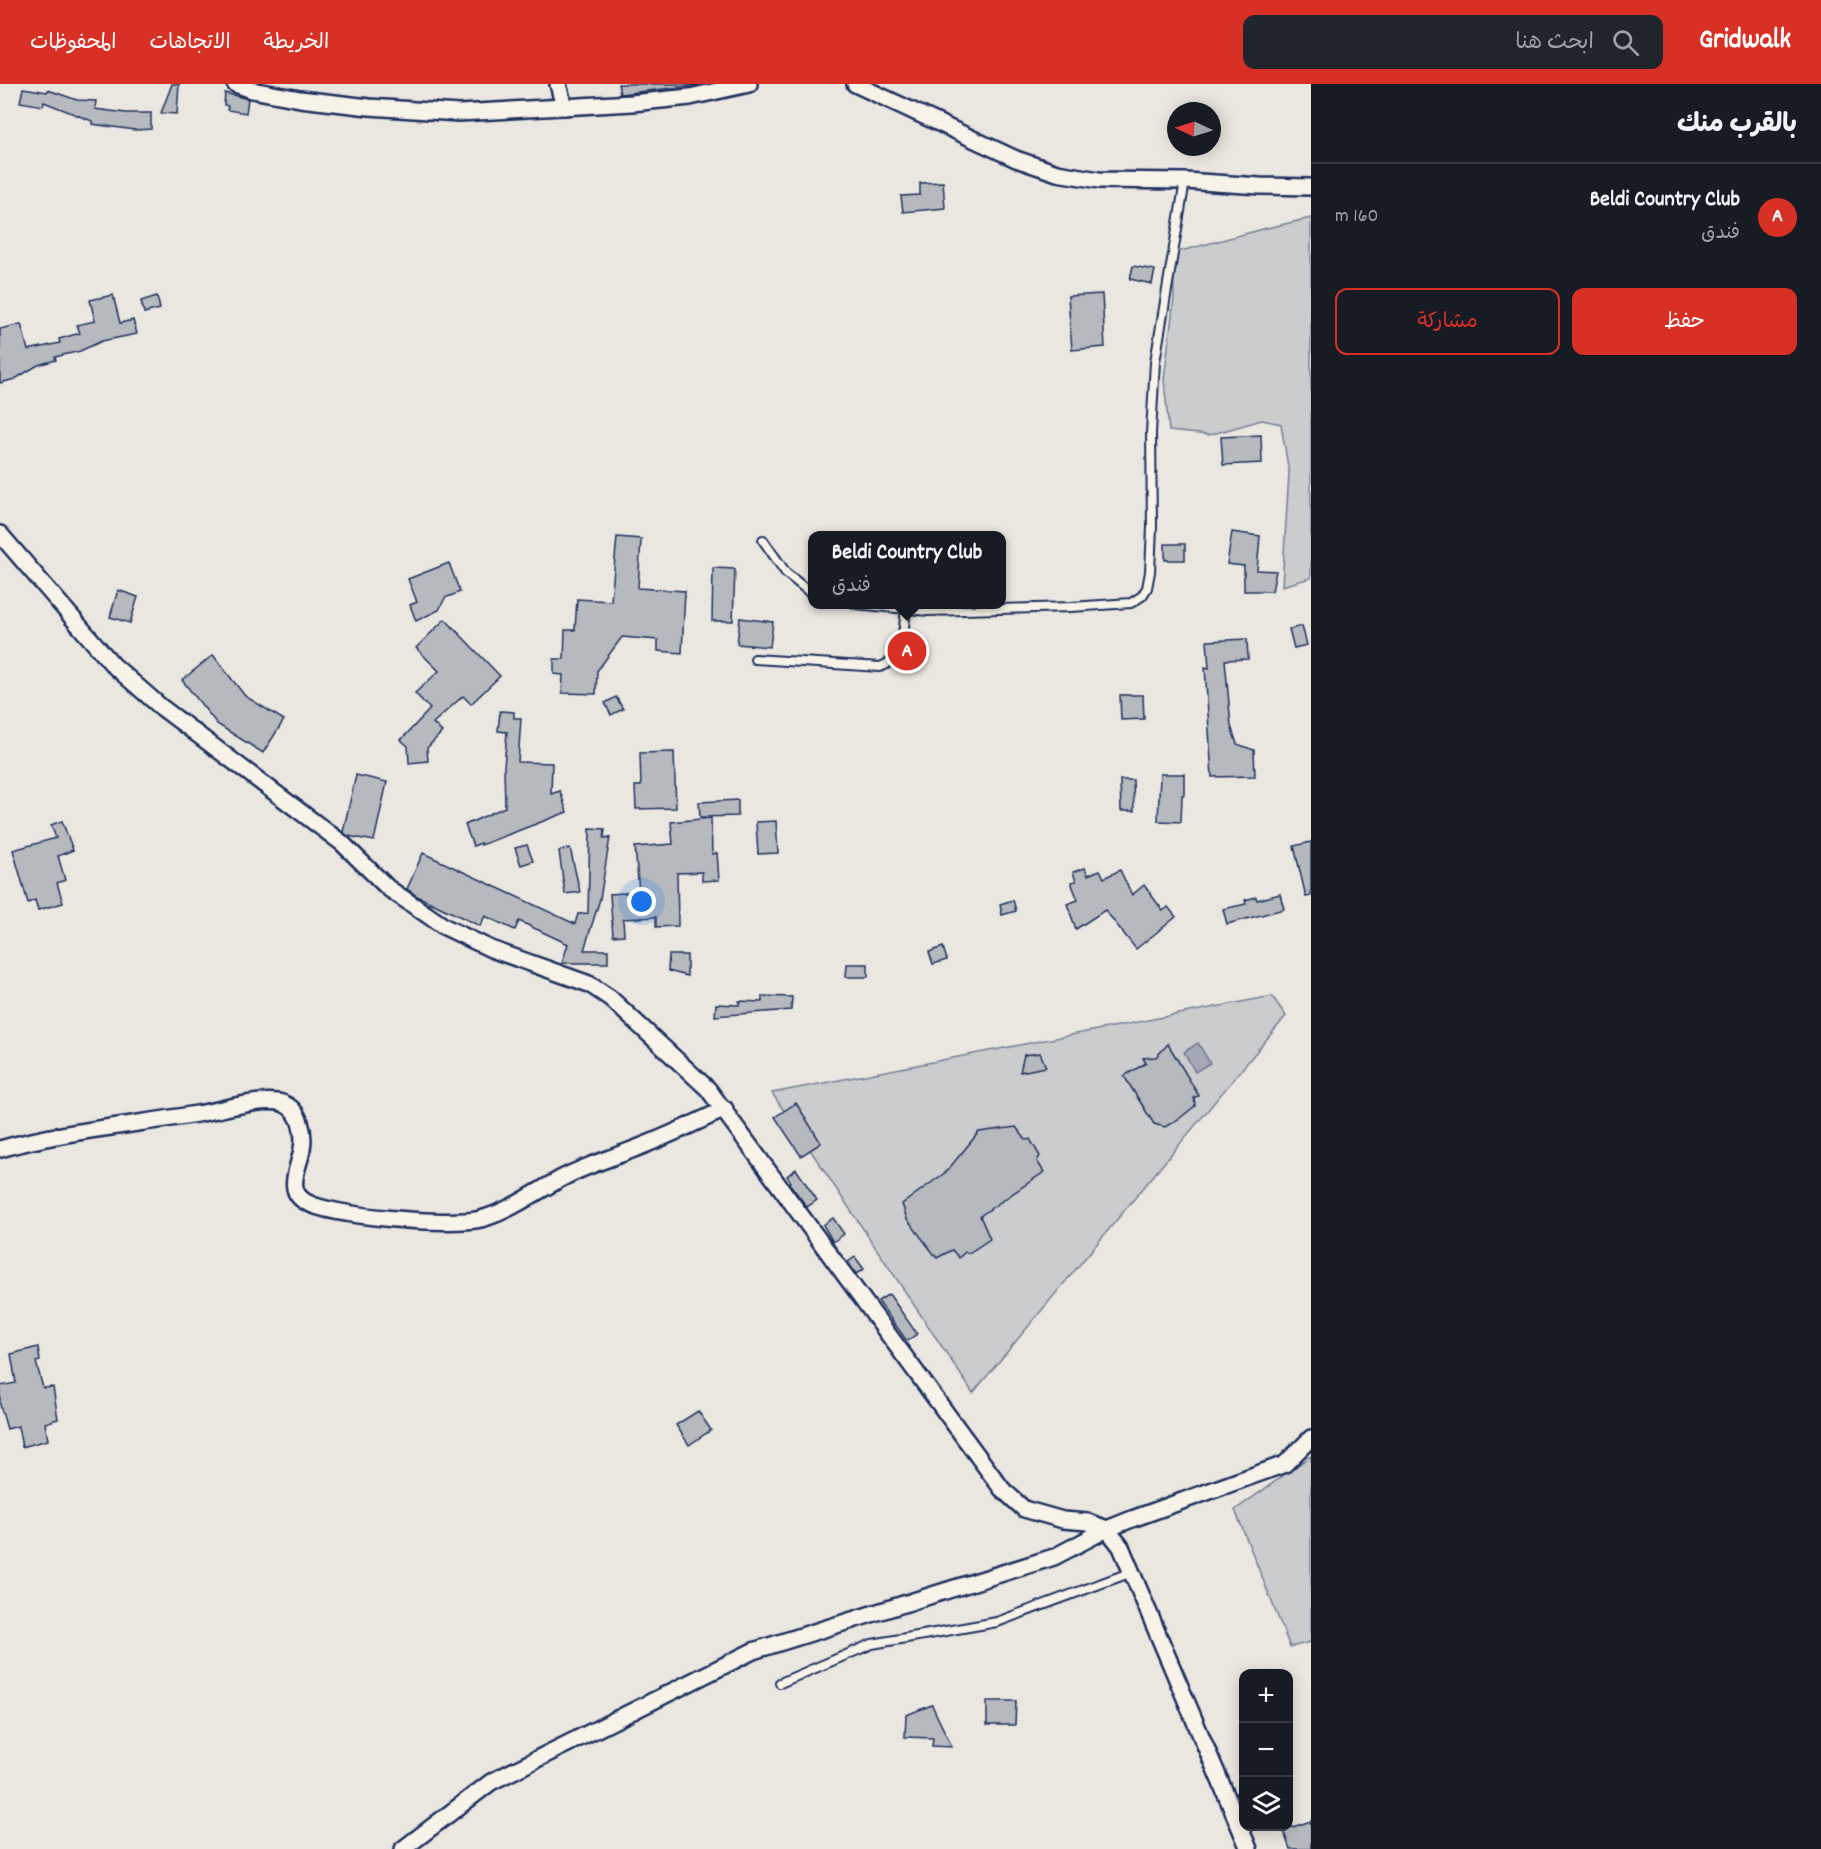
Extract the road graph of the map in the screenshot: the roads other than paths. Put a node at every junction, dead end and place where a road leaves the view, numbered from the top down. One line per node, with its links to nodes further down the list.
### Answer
1 (237, 84): 5 (street)
2 (558, 84): 5 (street)
3 (749, 84): 5 (street)
4 (855, 84): 6 (street)
5 (564, 107)
6 (1185, 181): 7 (street); 11 (lane)
7 (1311, 187)
8 (0, 534): 16 (street)
9 (763, 540): 10 (lane)
10 (808, 590)
11 (1006, 608)
12 (898, 609): 14 (lane)
13 (961, 609): 14 (lane)
14 (906, 610): 15 (lane)
15 (755, 659)
16 (725, 1109): 17 (street); 19 (street)
17 (0, 1149)
18 (1311, 1438): 19 (street)
19 (1107, 1529): 20 (street); 22 (street)
20 (1132, 1572): 21 (lane); 23 (street)
21 (780, 1683)
22 (403, 1849)
23 (1249, 1849)

